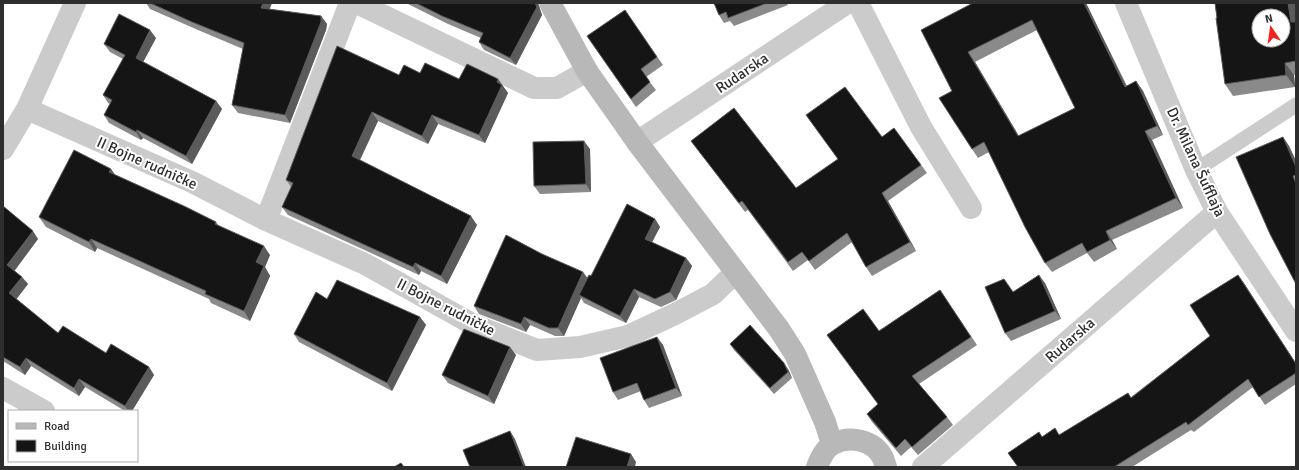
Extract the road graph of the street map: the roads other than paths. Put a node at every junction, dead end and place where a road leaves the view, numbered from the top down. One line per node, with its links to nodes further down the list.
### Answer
1 (75, 3): 10 (street)
2 (350, 3): 16 (street)
3 (357, 3): 8 (street)
4 (550, 3): 8 (street)
5 (847, 3): 11 (street, Rudarska)
6 (858, 3): 14 (street)
7 (1126, 3): 13 (street, Dr. Milana Šufflaja)
8 (587, 71): 11 (street)
9 (1296, 105): 13 (lane)
10 (27, 109): 12 (street); 16 (street, II Bojne rudničke)
11 (637, 142): 17 (street)
12 (3, 149)
13 (1196, 170): 15 (street, Dr. Milana Šufflaja)
14 (971, 208)
15 (1217, 212): 18 (street, Dr. Milana Šufflaja); 24 (street, Rudarska)
16 (266, 220): 17 (street, II Bojne rudničke)
17 (736, 272): 21 (street)
18 (1296, 331)
19 (3, 388): 20 (street)
20 (42, 410)
21 (832, 444): 22 (street); 23 (street)
22 (817, 467)
23 (886, 467)
24 (923, 467)

